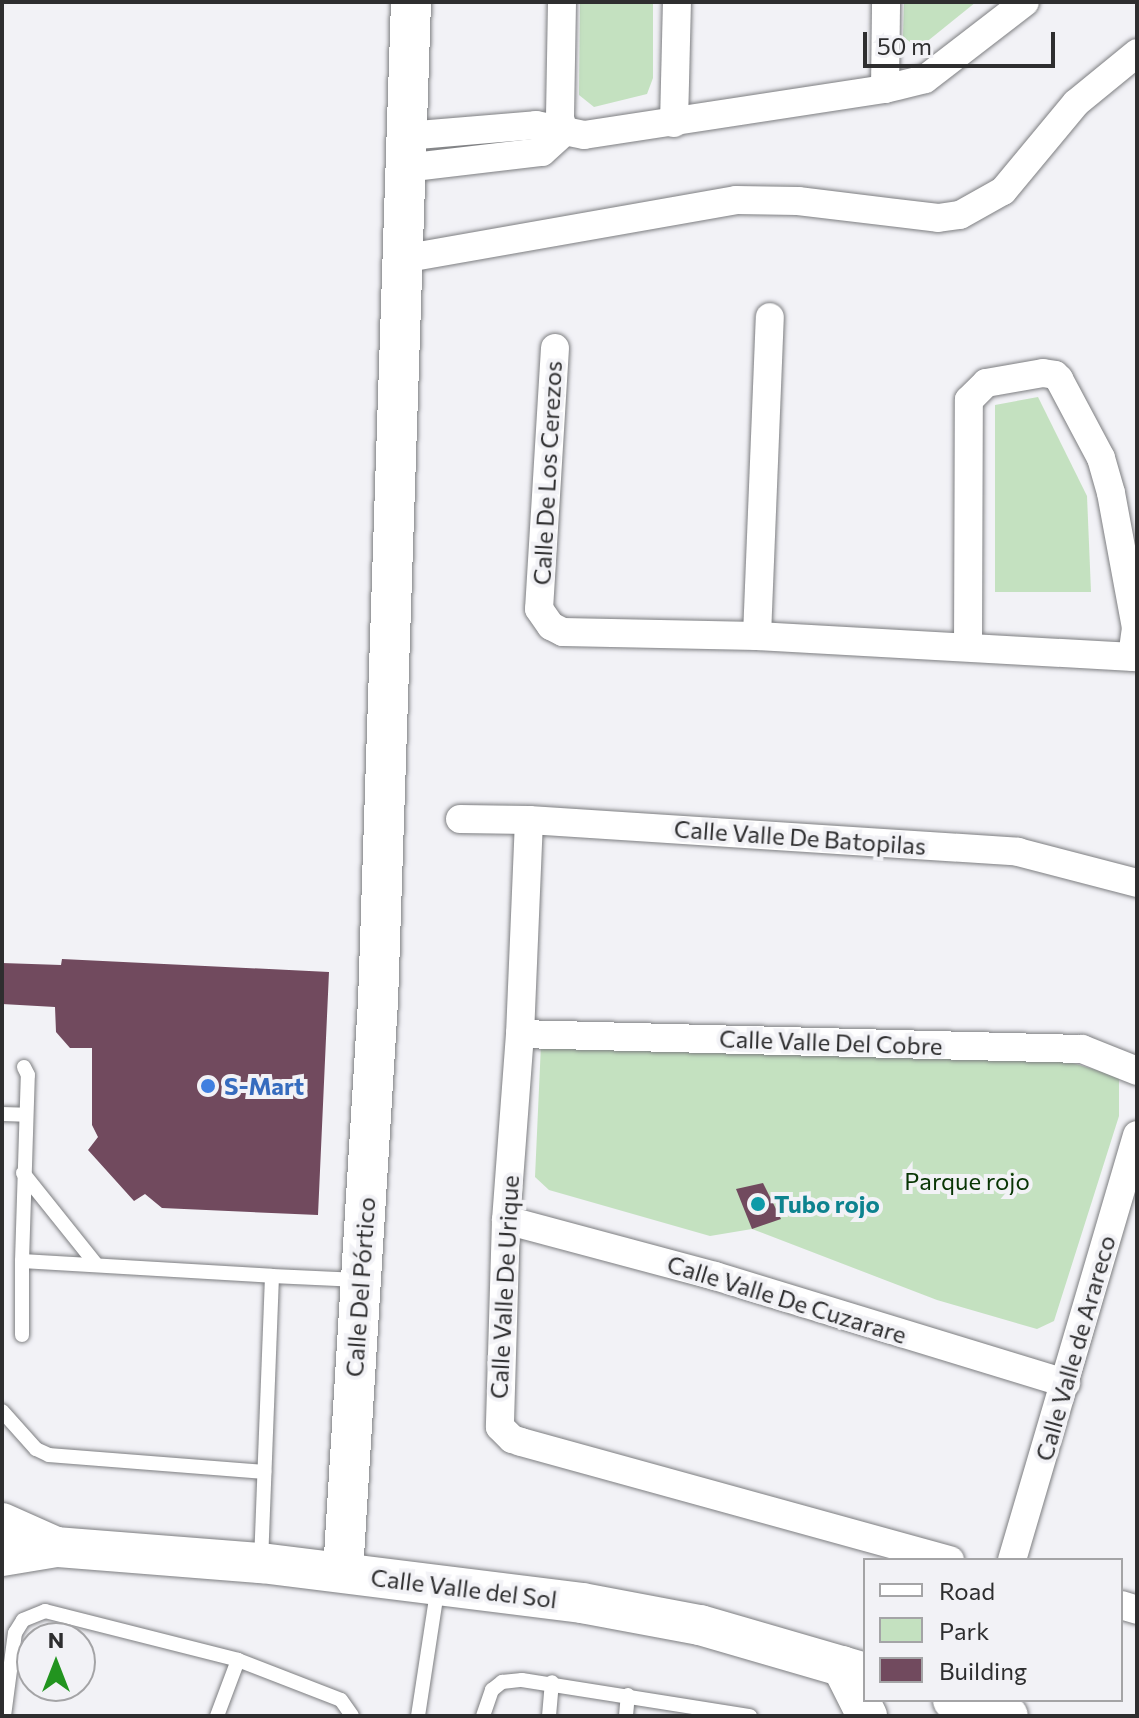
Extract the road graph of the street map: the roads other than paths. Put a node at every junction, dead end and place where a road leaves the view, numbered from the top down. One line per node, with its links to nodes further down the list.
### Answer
1 (411, 2): 10 (street, Calle Del Pórtico)
2 (562, 2): 9 (street)
3 (677, 2): 8 (street)
4 (886, 2): 7 (street)
5 (1018, 4): 7 (street)
6 (1137, 53): 11 (street)
7 (885, 89): 8 (street)
8 (674, 123): 9 (street)
9 (564, 132): 10 (street)
10 (406, 152): 11 (street, Calle Del Pórtico)
11 (402, 259): 33 (street, Calle Del Pórtico)
12 (770, 317): 15 (street)
13 (555, 348): 15 (street, Calle De Los Cerezos)
14 (1136, 628): 16 (street, Calle De Los Cerezos); 17 (street); 18 (street, Calle De Los Cerezos)
15 (757, 636): 16 (street, Calle De Los Cerezos)
16 (968, 647): 17 (street, Calle De Los Cerezos)
17 (1101, 653): 18 (street, Calle De Los Cerezos)
18 (1135, 657)
19 (460, 819): 20 (street, Calle Valle De Batopilas)
20 (529, 820): 21 (street, Calle Valle De Batopilas); 22 (street, Calle Valle De Urique)
21 (1137, 883)
22 (520, 1034): 24 (street, Calle Valle Del Cobre); 29 (street, Calle Valle De Urique)
23 (24, 1067): 26 (lane)
24 (1137, 1071)
25 (2, 1114): 26 (lane)
26 (26, 1115): 28 (lane)
27 (1137, 1135): 35 (street, Calle Valle de Arareco)
28 (23, 1173): 30 (lane); 31 (lane)
29 (506, 1220): 35 (street, Calle Valle De Cuzarare); 41 (street, Calle Valle De Urique)
30 (22, 1261): 31 (lane); 34 (lane)
31 (96, 1264): 32 (lane)
32 (272, 1276): 33 (lane); 37 (lane)
33 (360, 1280): 44 (street, Calle Del Pórtico)
34 (22, 1335)
35 (1066, 1383): 42 (street, Calle Valle de Arareco)
36 (2, 1411): 37 (lane)
37 (264, 1472): 43 (lane)
38 (2, 1523): 39 (street, Calle Valle del Sol)
39 (56, 1547): 40 (street, Calle Valle del Sol); 43 (street, Calle Valle del Sol)
40 (2, 1556)
41 (943, 1558)
42 (1013, 1558)
43 (261, 1563): 44 (street, Calle Valle del Sol)
44 (343, 1572): 45 (street, Calle Valle del Sol)
45 (439, 1585): 47 (street, Calle Valle del Sol); 55 (lane)
46 (238, 1660): 52 (lane); 53 (lane); 54 (lane)
47 (854, 1669): 50 (street)
48 (552, 1682): 49 (lane); 56 (lane); 57 (lane)
49 (628, 1695): 51 (lane); 58 (lane)
50 (863, 1702)
51 (698, 1711): 59 (lane)
52 (4, 1716)
53 (217, 1716)
54 (352, 1716)
55 (418, 1716)
56 (483, 1716)
57 (549, 1716)
58 (626, 1716)
59 (750, 1716)

